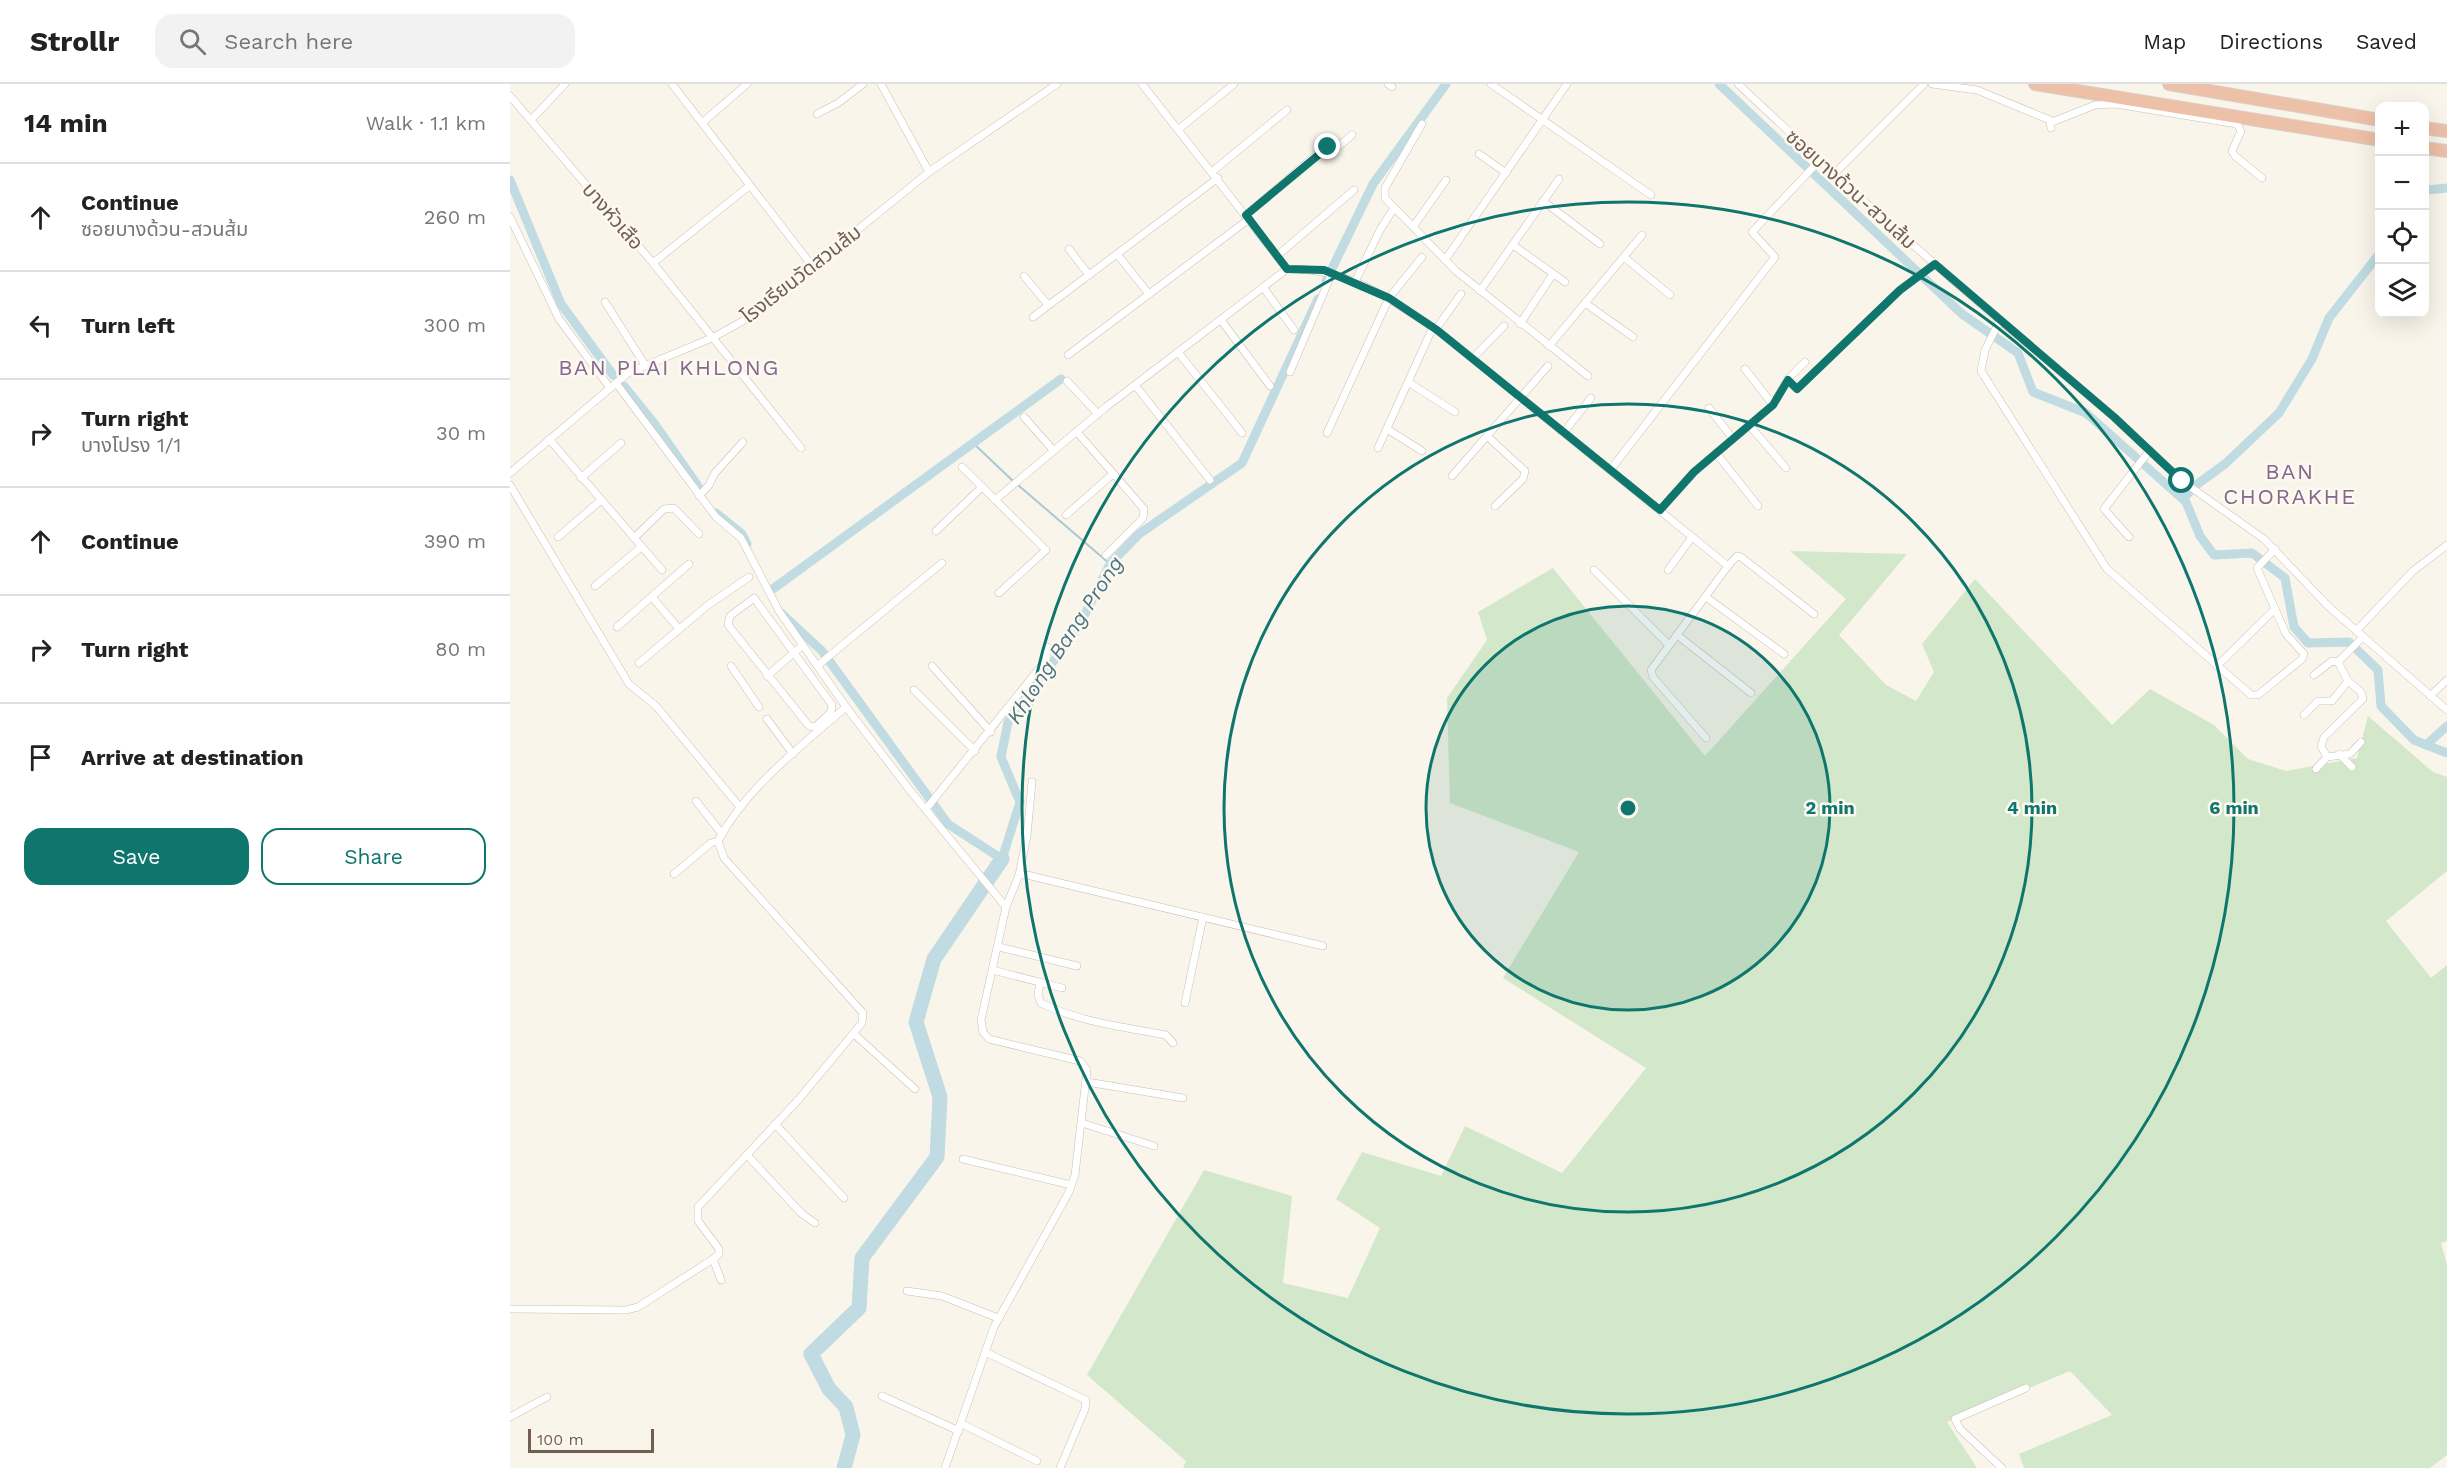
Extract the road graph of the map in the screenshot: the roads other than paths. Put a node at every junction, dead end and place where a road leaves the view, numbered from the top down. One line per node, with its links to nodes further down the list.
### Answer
1 (565, 84): 21 (street)
2 (672, 84): 23 (street)
3 (747, 84): 23 (street)
4 (863, 84): 19 (street)
5 (881, 84): 35 (street)
6 (1057, 84): 35 (street, โรงเรียนวัดสวนส้ม)
7 (1234, 84): 25 (street)
8 (1491, 84): 16 (street)
9 (1567, 84): 22 (street)
10 (1738, 84): 33 (street, ซอยบางด้วน-สวนส้ม)
11 (1924, 84): 37 (street)
12 (1932, 84): 39 (street)
13 (2035, 84): 29 (highway)
14 (2169, 84): 20 (highway)
15 (1147, 86): 25 (street)
16 (1503, 87): 22 (street)
17 (510, 96): 21 (street, บางหัวเสือ)
18 (1287, 110): 34 (street)
19 (817, 114)
20 (2375, 119)
21 (531, 120): 59 (street, บางหัวเสือ)
22 (1543, 120): 36 (street); 44 (street)
23 (703, 122): 42 (street)
24 (1422, 124): 46 (street)
25 (1179, 129): 34 (street)
26 (2429, 129): 27 (highway)
27 (2447, 131)
28 (1352, 135): 47 (street)
29 (2375, 139)
30 (2429, 149): 31 (highway)
31 (2447, 152)
32 (1479, 154): 36 (street)
33 (1819, 161): 37 (street, ซอยบางด้วน-สวนส้ม); 129 (street)
34 (1213, 171): 38 (street)
35 (929, 172): 61 (street, โรงเรียนวัดสวนส้ม)
36 (1506, 173): 58 (street)
37 (1834, 174): 60 (street, ซอยบางด้วน-สวนส้ม)
38 (1218, 178): 47 (street); 54 (street)
39 (2262, 178)
40 (1559, 179): 45 (street)
41 (1446, 180): 49 (street)
42 (749, 186): 59 (street); 61 (street)
43 (1354, 190): 55 (street)
44 (1651, 195)
45 (1543, 201): 51 (street); 52 (street)
46 (1394, 208): 49 (street); 67 (street)
47 (1247, 217): 55 (street); 71 (street)
48 (510, 218): 100 (street)
49 (1413, 227): 58 (street)
50 (1642, 235): 57 (street)
51 (1600, 244)
52 (1513, 245): 64 (street); 70 (street)
53 (1069, 249): 65 (street)
54 (1117, 254): 65 (street); 71 (street)
55 (1277, 256): 62 (street)
56 (1422, 257): 74 (street)
57 (1624, 257): 73 (street); 76 (street)
58 (1445, 260): 70 (street)
59 (653, 262): 85 (street, บางหัวเสือ)
60 (1935, 264): 80 (street, ซอยบางด้วน-สวนส้ม); 97 (street)
61 (813, 267): 85 (street, โรงเรียนวัดสวนส้ม)
62 (1287, 269): 63 (street); 69 (street)
63 (1331, 273): 67 (street); 95 (street)
64 (1553, 274): 68 (street); 81 (street)
65 (1089, 275): 77 (street)
66 (1024, 276): 77 (street)
67 (1355, 282): 74 (street)
68 (1565, 282)
69 (1263, 287): 79 (street); 84 (street)
70 (1480, 291): 81 (street)
71 (1149, 294): 89 (street)
72 (1461, 294): 83 (street)
73 (1670, 295)
74 (1389, 298): 83 (street); 113 (street)
75 (605, 303): 92 (street)
76 (1585, 303): 86 (street); 87 (street)
77 (1048, 305): 78 (street)
78 (1033, 317)
79 (1221, 320): 88 (street); 102 (street)
80 (1999, 322): 126 (street, ซอยบางด้วน-สวนส้ม); 182 (street)
81 (1520, 324): 87 (street)
82 (1504, 326): 90 (street)
83 (1434, 328): 90 (street); 99 (street)
84 (1294, 330)
85 (714, 337): 92 (street, โรงเรียนวัดสวนส้ม); 121 (street, บางหัวเสือ)
86 (1633, 337)
87 (1549, 346): 96 (street)
88 (1178, 352): 101 (street); 115 (street)
89 (1068, 355)
90 (1473, 358): 103 (street)
91 (1805, 362): 97 (street)
92 (645, 365): 100 (street, โรงเรียนวัดสวนส้ม)
93 (1548, 366): 103 (street)
94 (1745, 369): 105 (street)
95 (1290, 372)
96 (1588, 376)
97 (1788, 380): 105 (street)
98 (1067, 381): 108 (street)
99 (1408, 382): 107 (street); 111 (street)
100 (613, 385): 118 (street, โรงเรียนวัดสวนส้ม); 137 (street)
101 (1135, 385): 108 (street); 134 (street)
102 (1270, 386)
103 (1521, 398): 114 (street); 116 (street)
104 (1592, 398): 114 (street)
105 (1773, 405): 110 (street)
106 (1708, 408): 117 (street)
107 (1455, 412)
108 (1098, 414): 112 (street)
109 (1024, 417): 123 (street)
110 (1750, 426): 117 (street); 128 (street)
111 (1387, 429): 122 (street); 124 (street)
112 (1077, 432): 123 (street); 131 (street)
113 (1328, 432)
114 (1564, 432): 129 (street)
115 (1242, 434)
116 (1487, 436): 132 (street); 140 (street)
117 (1733, 438): 125 (street)
118 (549, 439): 130 (street, โรงเรียนวัดสวนส้ม); 133 (street)
119 (743, 442): 137 (street)
120 (621, 443): 133 (street)
121 (801, 448)
122 (1378, 448)
123 (1054, 451): 138 (street)
124 (1422, 451)
125 (1716, 453): 141 (street); 142 (street)
126 (2148, 453): 148 (street); 152 (street, ซอยบางด้วน-สวนส้ม)
127 (962, 467): 136 (street)
128 (1786, 468)
129 (1611, 469): 142 (street)
130 (510, 473)
131 (1113, 474): 143 (street); 153 (street)
132 (1452, 476)
133 (581, 478): 139 (street)
134 (1210, 480)
135 (510, 485): 207 (street)
136 (982, 487): 138 (street); 144 (street)
137 (699, 495): 160 (street)
138 (995, 500): 162 (street)
139 (600, 501): 146 (street); 149 (street)
140 (1495, 506)
141 (1758, 506)
142 (1660, 510): 147 (street)
143 (1066, 515)
144 (936, 531)
145 (699, 534): 149 (street)
146 (558, 537)
147 (1692, 537): 156 (street); 159 (street)
148 (2129, 537)
149 (634, 538): 151 (street)
150 (2447, 545): 169 (street)
151 (642, 547): 157 (street); 161 (street)
152 (2273, 551): 165 (street); 169 (street, ซอยบางด้วน-สวนส้ม)
153 (1106, 555)
154 (942, 563): 180 (street)
155 (689, 564): 163 (street)
156 (1727, 565): 164 (street); 166 (street)
157 (662, 570)
158 (1594, 570): 173 (street)
159 (1668, 570)
160 (753, 573): 168 (street); 172 (street)
161 (595, 586)
162 (999, 593)
163 (652, 597): 167 (street); 168 (street)
164 (1706, 597): 170 (street); 176 (street)
165 (2275, 609): 182 (street); 182 (street)
166 (1814, 614)
167 (617, 627)
168 (679, 629): 178 (street)
169 (2356, 631): 171 (street, ซอยบางด้วน-สวนส้ม)
170 (1677, 635): 173 (street); 188 (street)
171 (2361, 640): 177 (street); 189 (street, ซอยบางด้วน-สวนส้ม)
172 (802, 645): 175 (street); 180 (street)
173 (1670, 645): 196 (street)
174 (1047, 647): 195 (street)
175 (794, 654): 184 (street); 184 (street); 184 (street)
176 (1784, 654)
177 (2338, 662): 183 (street); 186 (street)
178 (639, 663)
179 (731, 666): 190 (street)
180 (817, 666): 191 (street)
181 (932, 666): 195 (street)
182 (2217, 666)
183 (2314, 675)
184 (767, 676)
185 (2447, 680): 189 (street)
186 (2348, 681): 193 (street); 201 (street)
187 (914, 690): 198 (street)
188 (1751, 693)
189 (2430, 696): 192 (street, ซอยบางด้วน-สวนส้ม)
190 (759, 707)
191 (846, 707): 199 (street); 206 (street)
192 (2447, 710)
193 (2304, 715)
194 (767, 719): 199 (street)
195 (991, 732): 198 (street)
196 (1707, 738)
197 (2361, 742): 200 (street)
198 (975, 751): 206 (street)
199 (793, 754): 207 (street)
200 (2339, 754): 201 (street); 202 (street)
201 (2327, 756): 203 (street)
202 (2352, 767)
203 (2316, 769)
204 (1032, 782): 210 (street)
205 (696, 801): 208 (street)
206 (928, 806): 211 (street)
207 (740, 807): 208 (street)
208 (720, 838): 209 (street); 220 (street)
209 (674, 874)
210 (1019, 875): 211 (street); 212 (street)
211 (1006, 906): 214 (street)
212 (1203, 917): 213 (street); 219 (street)
213 (1323, 946)
214 (999, 947): 215 (street); 216 (street)
215 (1077, 966)
216 (993, 970): 217 (street); 222 (street)
217 (1040, 982): 218 (street); 221 (street)
218 (1062, 988)
219 (1185, 1003)
220 (854, 1034): 223 (street); 226 (street)
221 (1173, 1043)
222 (1088, 1082): 224 (street); 225 (street)
223 (915, 1089)
224 (1183, 1098)
225 (1082, 1123): 227 (street); 230 (street)
226 (775, 1124): 228 (street); 231 (street)
227 (1154, 1146)
228 (747, 1155): 232 (street); 233 (street)
229 (963, 1159): 230 (street)
230 (1071, 1185): 237 (street)
231 (844, 1198)
232 (814, 1223)
233 (713, 1259): 234 (street); 236 (street)
234 (721, 1280)
235 (907, 1291): 237 (street)
236 (510, 1309)
237 (998, 1318): 238 (street)
238 (985, 1352): 243 (street); 246 (street)
239 (2026, 1388): 247 (street)
240 (882, 1396): 243 (street)
241 (547, 1397): 242 (street)
242 (510, 1417)
243 (961, 1428): 244 (street); 245 (street)
244 (1037, 1461)
245 (945, 1468)
246 (1060, 1468)
247 (2002, 1468)

